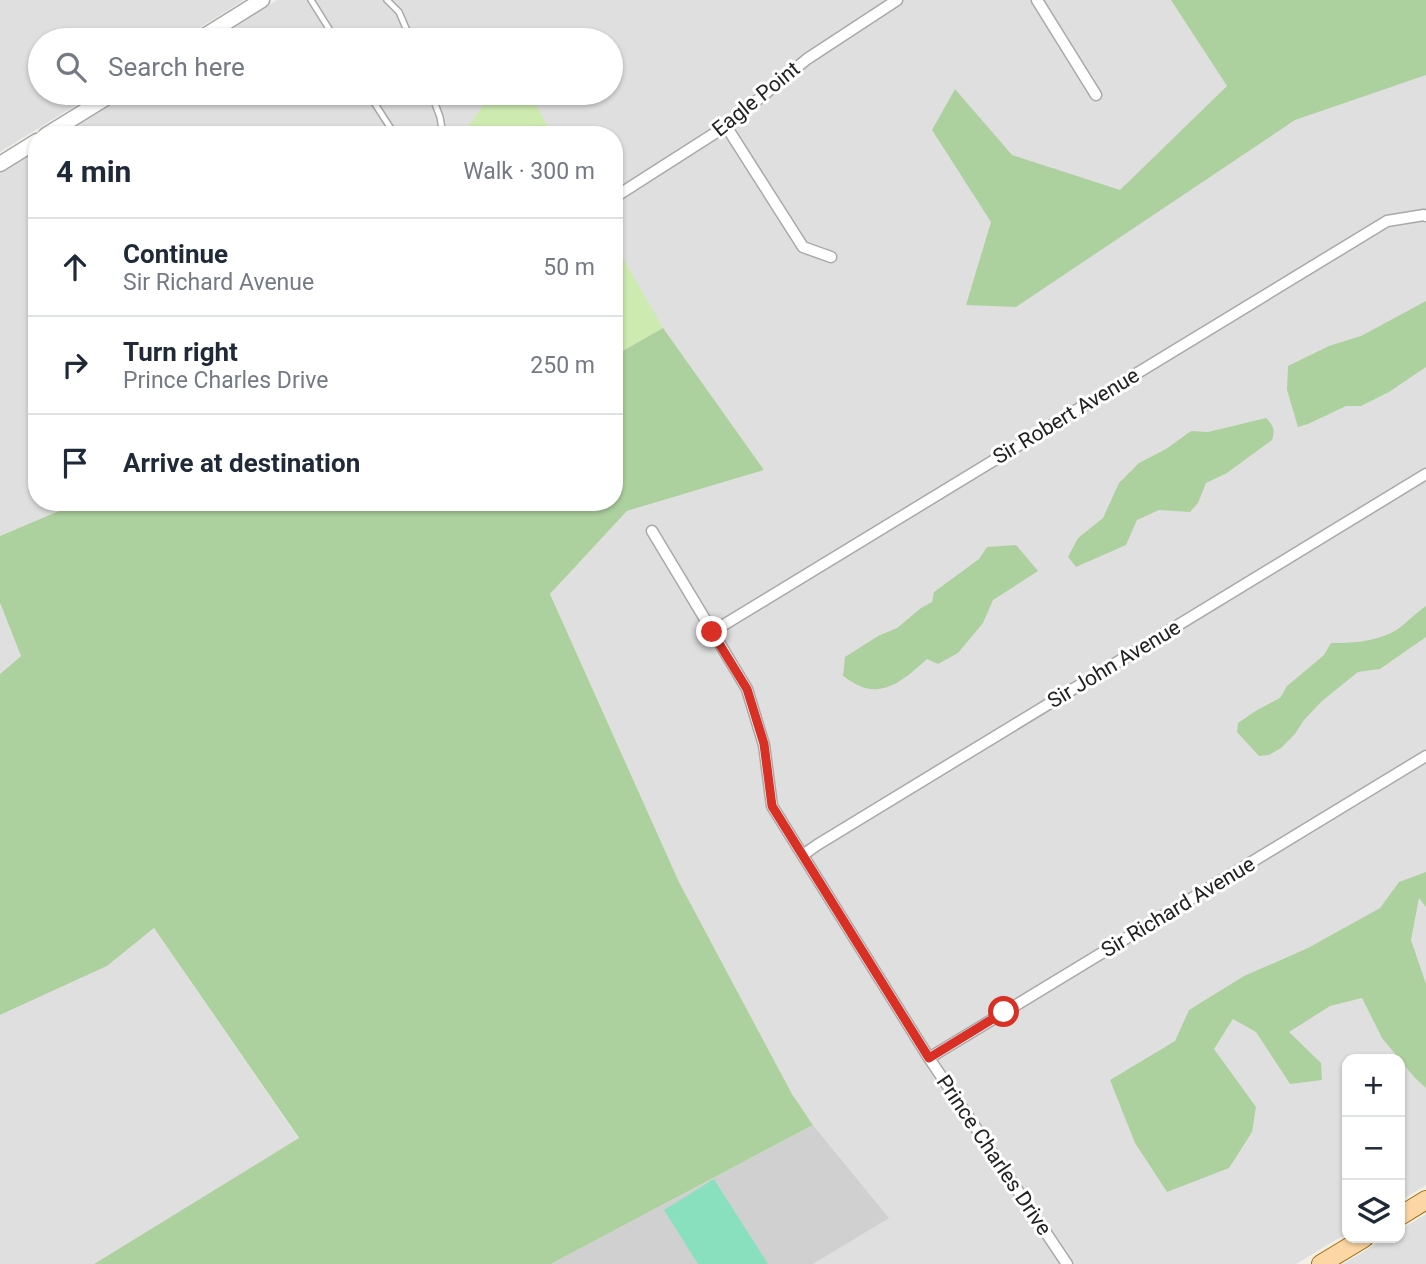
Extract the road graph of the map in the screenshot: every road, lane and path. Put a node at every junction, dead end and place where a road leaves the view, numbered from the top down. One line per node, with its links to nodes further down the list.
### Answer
1 (262, 0): 6 (street)
2 (311, 0): 7 (lane)
3 (387, 0): 8 (lane)
4 (897, 0): 16 (street, Eagle Point)
5 (1037, 0): 9 (street)
6 (217, 28)
7 (328, 28)
8 (405, 28)
9 (1096, 95)
10 (95, 105): 13 (street)
11 (376, 105): 14 (lane)
12 (436, 105): 15 (lane)
13 (61, 126)
14 (389, 126)
15 (442, 126)
16 (726, 126): 19 (street, Eagle Point); 21 (street)
17 (28, 147): 18 (street)
18 (0, 164)
19 (623, 192)
20 (1426, 216): 24 (street, Sir Robert Avenue)
21 (831, 257)
22 (1426, 474): 26 (street, Sir John Avenue)
23 (652, 531): 24 (street, Prince Charles Drive)
24 (712, 632): 26 (street, Prince Charles Drive)
25 (1426, 756): 27 (street, Sir Richard Avenue)
26 (803, 855): 27 (street, Prince Charles Drive)
27 (929, 1058): 31 (street, Prince Charles Drive)
28 (1426, 1200): 29 (main road)
29 (1405, 1213)
30 (1356, 1243): 32 (main road)
31 (1067, 1264)
32 (1321, 1264)

